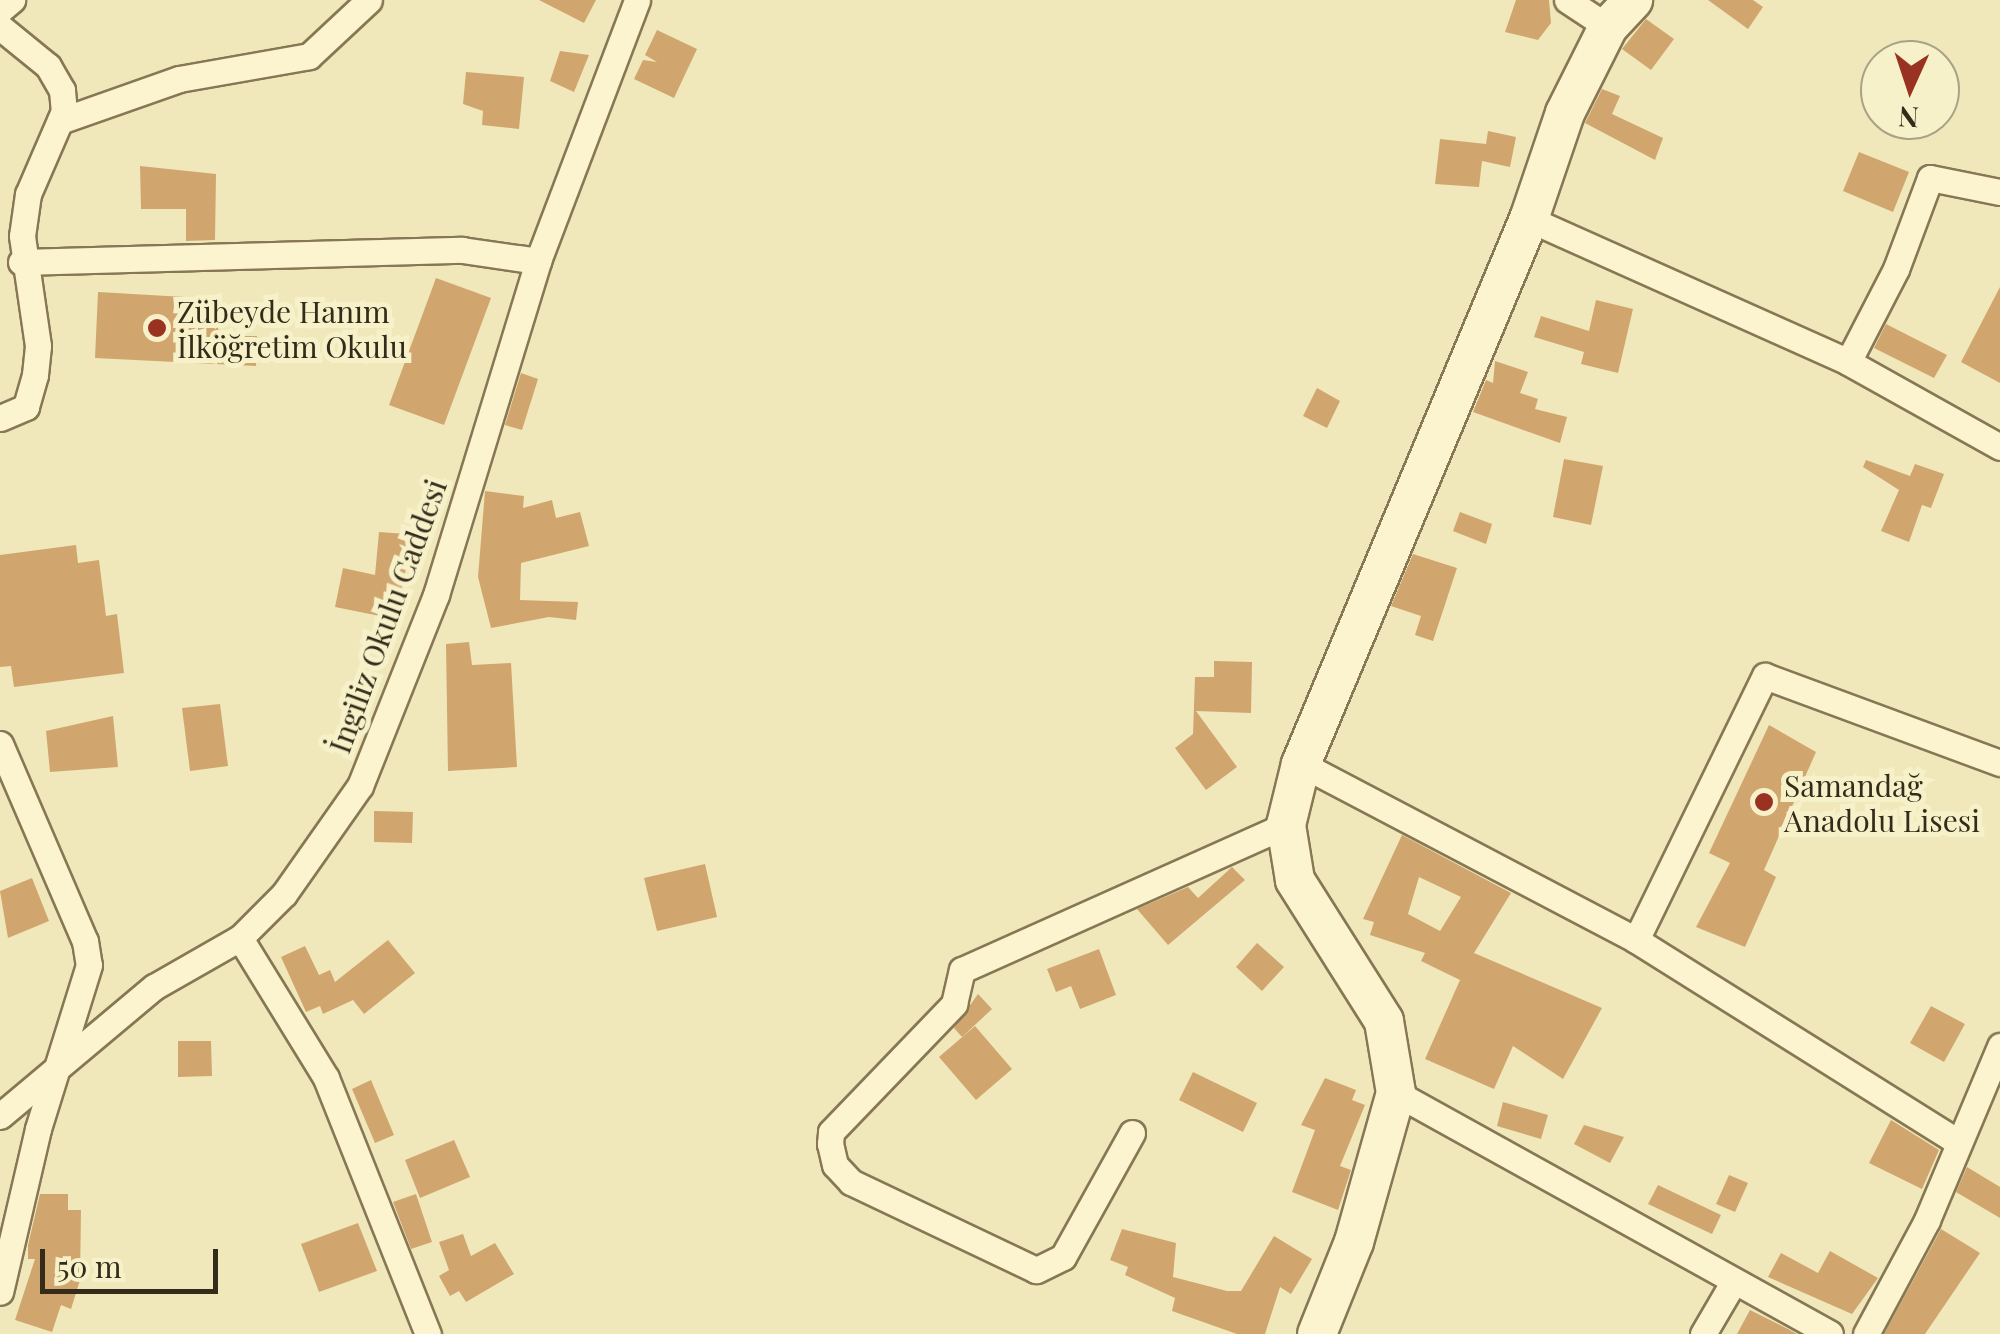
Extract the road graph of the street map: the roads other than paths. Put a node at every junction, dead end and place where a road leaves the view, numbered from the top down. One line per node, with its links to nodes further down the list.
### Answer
1 (12, 0): 5 (street)
2 (369, 0): 8 (street)
3 (638, 0): 11 (street, İngiliz Okulu Caddesi)
4 (1568, 0): 6 (street)
5 (0, 10)
6 (1620, 14): 10 (street)
7 (0, 28): 8 (street)
8 (60, 121): 12 (street)
9 (2000, 192): 13 (street)
10 (1528, 219): 13 (street); 18 (street)
11 (538, 261): 12 (street); 20 (street, İngiliz Okulu Caddesi)
12 (21, 262): 14 (street)
13 (1848, 362): 15 (street)
14 (0, 418)
15 (2000, 447)
16 (0, 744): 23 (street)
17 (2000, 763): 21 (street)
18 (1302, 764): 19 (street); 21 (street)
19 (1286, 825): 24 (street); 26 (street)
20 (240, 938): 23 (street, İngiliz Okulu Caddesi); 30 (street)
21 (1636, 940): 27 (street)
22 (2000, 1046): 27 (street)
23 (62, 1058): 25 (street, İngiliz Okulu Caddesi); 29 (street)
24 (1396, 1093): 28 (street); 31 (street)
25 (0, 1116)
26 (1132, 1133)
27 (1959, 1143): 34 (street)
28 (1734, 1281): 32 (street); 33 (street)
29 (0, 1292)
30 (428, 1334)
31 (1317, 1334)
32 (1704, 1334)
33 (1830, 1334)
34 (1866, 1334)

